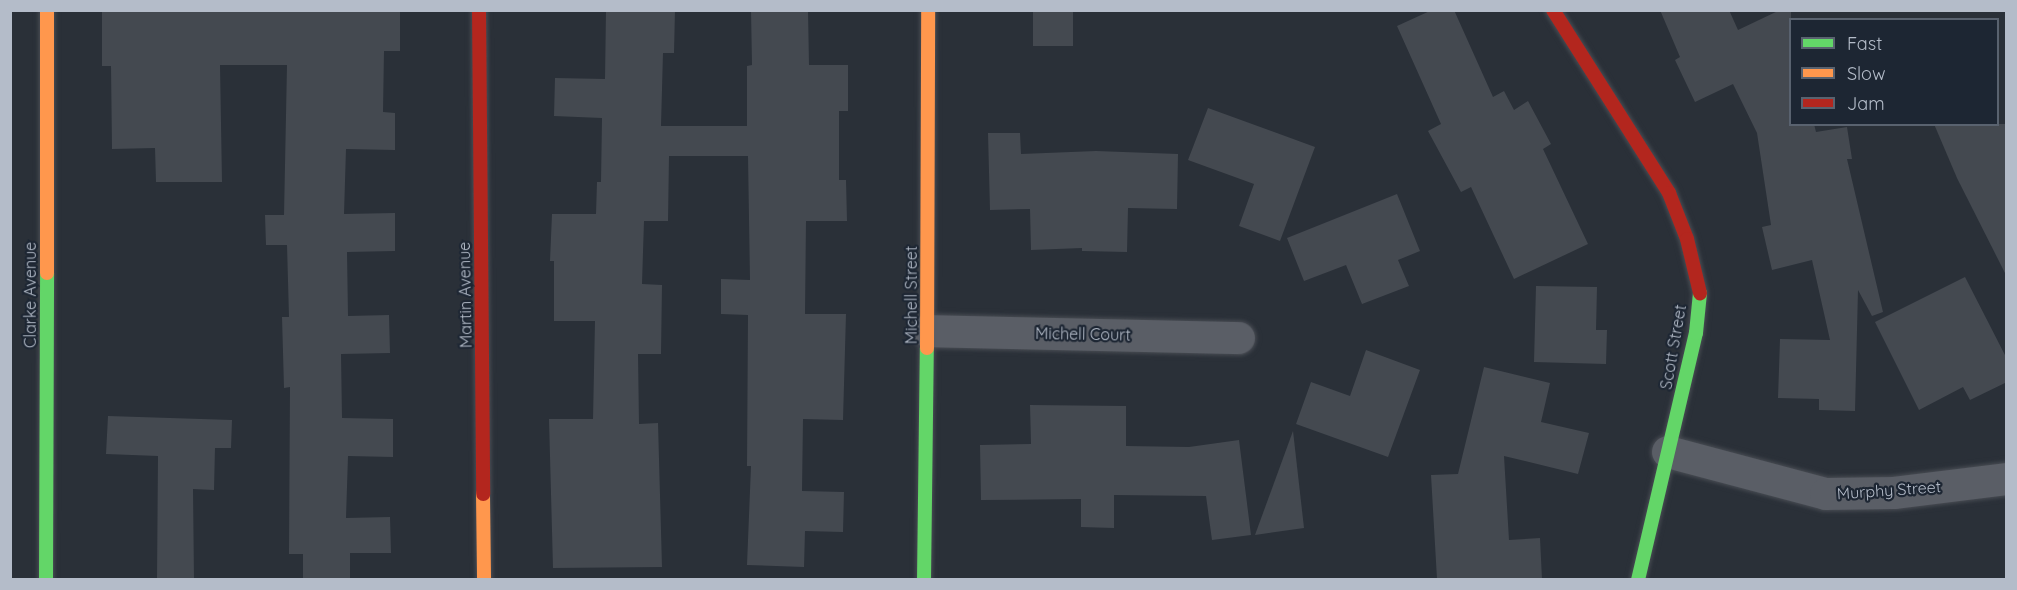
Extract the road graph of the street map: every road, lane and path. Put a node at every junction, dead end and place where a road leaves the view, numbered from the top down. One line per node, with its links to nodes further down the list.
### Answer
1 (47, 10): 9 (street, Clarke Avenue)
2 (479, 10): 10 (street, Martin Avenue)
3 (928, 10): 5 (street, Michell Street)
4 (1553, 10): 7 (street, Scott Street)
5 (927, 331): 6 (street, Michell Court); 11 (street, Michell Street)
6 (1239, 338)
7 (1668, 452): 8 (street, Murphy Street); 12 (street, Scott Street)
8 (2007, 479)
9 (46, 579)
10 (484, 579)
11 (924, 579)
12 (1638, 579)

